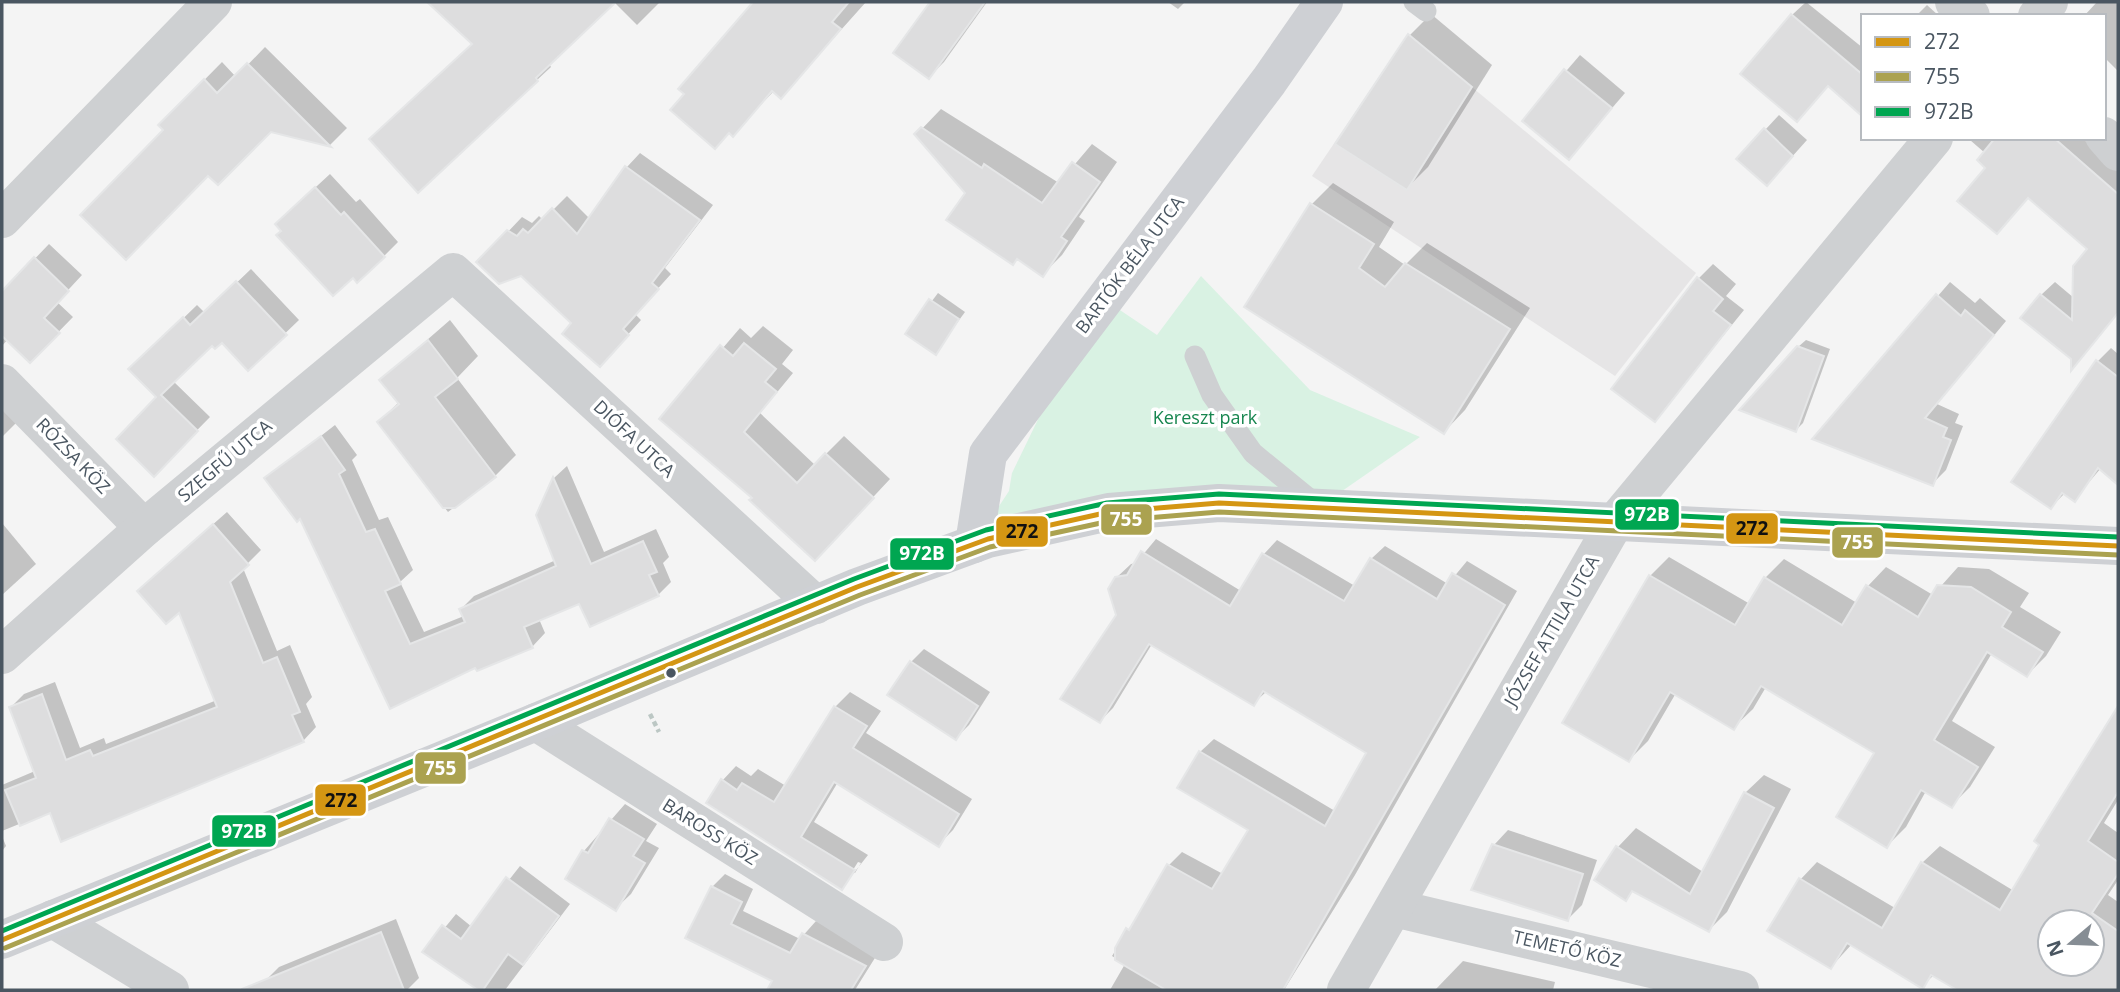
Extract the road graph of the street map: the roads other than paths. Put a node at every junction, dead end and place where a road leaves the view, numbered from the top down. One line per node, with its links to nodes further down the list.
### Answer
1 (213, 2): 8 (street)
2 (1324, 2): 15 (main road, BARTÓK BÉLA UTCA)
3 (1954, 2): 4 (street)
4 (1969, 14)
5 (2106, 138): 7 (street)
6 (1932, 140): 13 (street, JÓZSEF ATTILA UTCA)
7 (2118, 152)
8 (2, 219)
9 (453, 272): 14 (street, SZEGFŰ UTCA); 17 (street, DIÓFA UTCA)
10 (1195, 356): 12 (lane)
11 (2, 383): 14 (street, RÓZSA KÖZ)
12 (1319, 507): 13 (main road); 15 (main road)
13 (1615, 522): 16 (main road); 20 (street, JÓZSEF ATTILA UTCA)
14 (144, 528): 18 (street, SZEGFŰ UTCA)
15 (974, 544): 17 (main road)
16 (2118, 546)
17 (816, 605): 19 (main road)
18 (2, 655)
19 (536, 722): 21 (main road); 23 (street, BAROSS KÖZ)
20 (1394, 908): 25 (street, JÓZSEF ATTILA UTCA); 26 (street, TEMETŐ KÖZ)
21 (53, 919): 22 (main road); 24 (street)
22 (2, 940)
23 (884, 942)
24 (170, 990)
25 (1346, 990)
26 (1740, 990)

